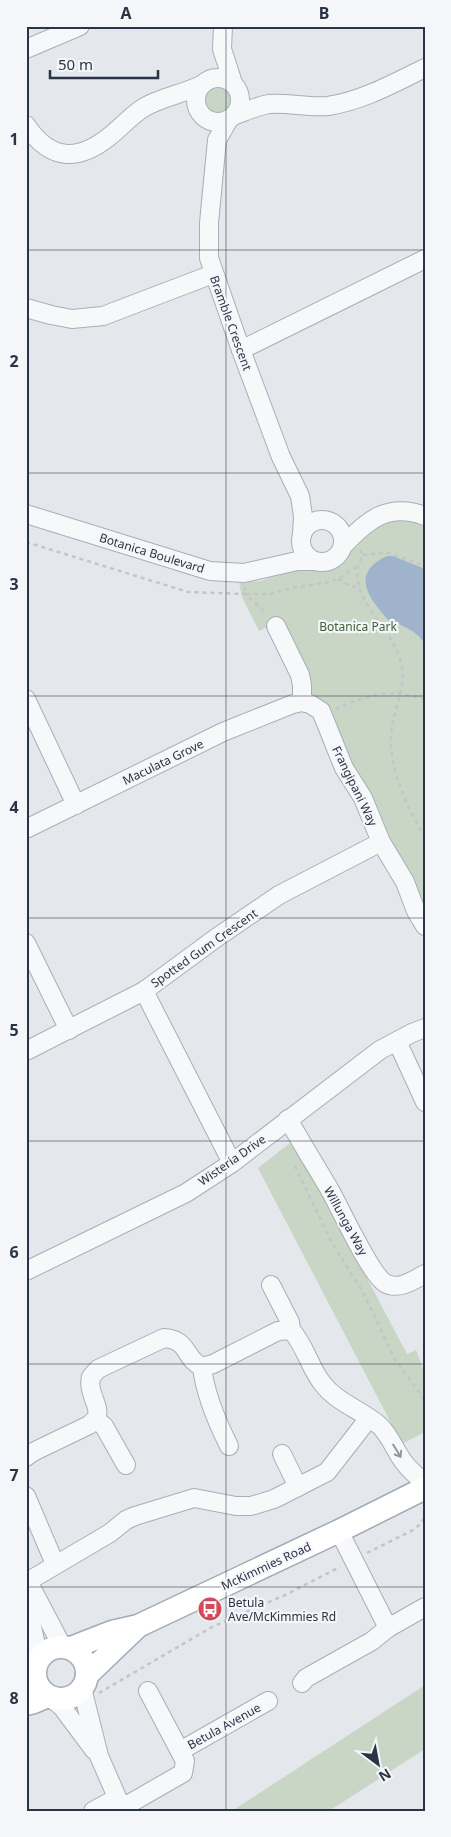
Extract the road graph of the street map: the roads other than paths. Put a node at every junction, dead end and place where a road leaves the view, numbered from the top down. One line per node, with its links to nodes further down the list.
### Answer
1 (78, 26): 4 (street)
2 (223, 26): 3 (street)
3 (222, 49): 6 (street); 7 (street)
4 (26, 50)
5 (425, 68): 9 (street)
6 (206, 82): 7 (street); 8 (street); 10 (street)
7 (235, 86): 9 (street); 11 (street)
8 (167, 98): 10 (street); 12 (street)
9 (269, 104): 11 (street)
10 (200, 113): 11 (street); 13 (street)
11 (231, 117): 13 (street, Bramble Crescent)
12 (26, 125)
13 (217, 140): 15 (street, Bramble Crescent)
14 (425, 259): 17 (street)
15 (213, 274): 16 (street); 17 (street, Bramble Crescent)
16 (26, 308)
17 (241, 350): 18 (street, Bramble Crescent)
18 (300, 496): 21 (street, Bramble Crescent); 23 (street, Bramble Crescent)
19 (424, 511): 22 (street)
20 (26, 514): 25 (street, Botanica Boulevard)
21 (332, 523): 22 (street); 22 (street); 23 (street)
22 (354, 534): 24 (street, Botanica Boulevard)
23 (302, 538): 24 (street); 25 (street)
24 (314, 560): 25 (street, Botanica Boulevard)
25 (279, 565)
26 (276, 626): 28 (street)
27 (26, 699): 29 (street)
28 (302, 702): 29 (street, Maculata Grove); 31 (street, Frangipani Way)
29 (76, 805): 30 (street, Maculata Grove)
30 (26, 829)
31 (381, 842): 32 (street, Frangipani Way); 34 (street, Spotted Gum Crescent)
32 (425, 926)
33 (26, 943): 36 (street)
34 (144, 991): 36 (street, Spotted Gum Crescent); 41 (street)
35 (425, 1028): 37 (street, Wisteria Drive)
36 (69, 1030): 38 (street, Spotted Gum Crescent)
37 (397, 1041): 39 (street); 40 (street, Wisteria Drive)
38 (26, 1051)
39 (425, 1102)
40 (288, 1119): 41 (street, Wisteria Drive); 43 (street, Willunga Way)
41 (232, 1163): 42 (street, Wisteria Drive)
42 (26, 1271)
43 (425, 1274)
44 (271, 1285): 45 (street)
45 (291, 1330): 46 (street); 47 (street)
46 (202, 1367): 48 (street); 49 (street)
47 (369, 1418): 53 (street, one-way to 53); 54 (street)
48 (96, 1420): 51 (street); 52 (street)
49 (229, 1446)
50 (282, 1454): 54 (street)
51 (26, 1456)
52 (126, 1465)
53 (425, 1483)
54 (298, 1487): 58 (street)
55 (425, 1488): 57 (main road, McKimmies Road)
56 (26, 1496): 58 (street)
57 (340, 1531): 61 (main road, McKimmies Road); 62 (street)
58 (55, 1564): 59 (street)
59 (30, 1584): 63 (street); 64 (street)
60 (425, 1607): 62 (street)
61 (138, 1626): 63 (main road, McKimmies Road); 66 (main road, McKimmies Road)
62 (388, 1628): 65 (street)
63 (67, 1647): 64 (main road); 66 (main road)
64 (34, 1667): 68 (main road)
65 (302, 1683)
66 (89, 1687): 68 (main road); 72 (street)
67 (148, 1691): 71 (street, Betula Avenue)
68 (50, 1697): 70 (main road); 72 (street)
69 (268, 1701): 71 (street, Betula Avenue)
70 (26, 1704)
71 (180, 1751): 73 (street, Betula Avenue)
72 (99, 1756): 73 (street)
73 (121, 1806): 74 (street)
74 (93, 1811)

